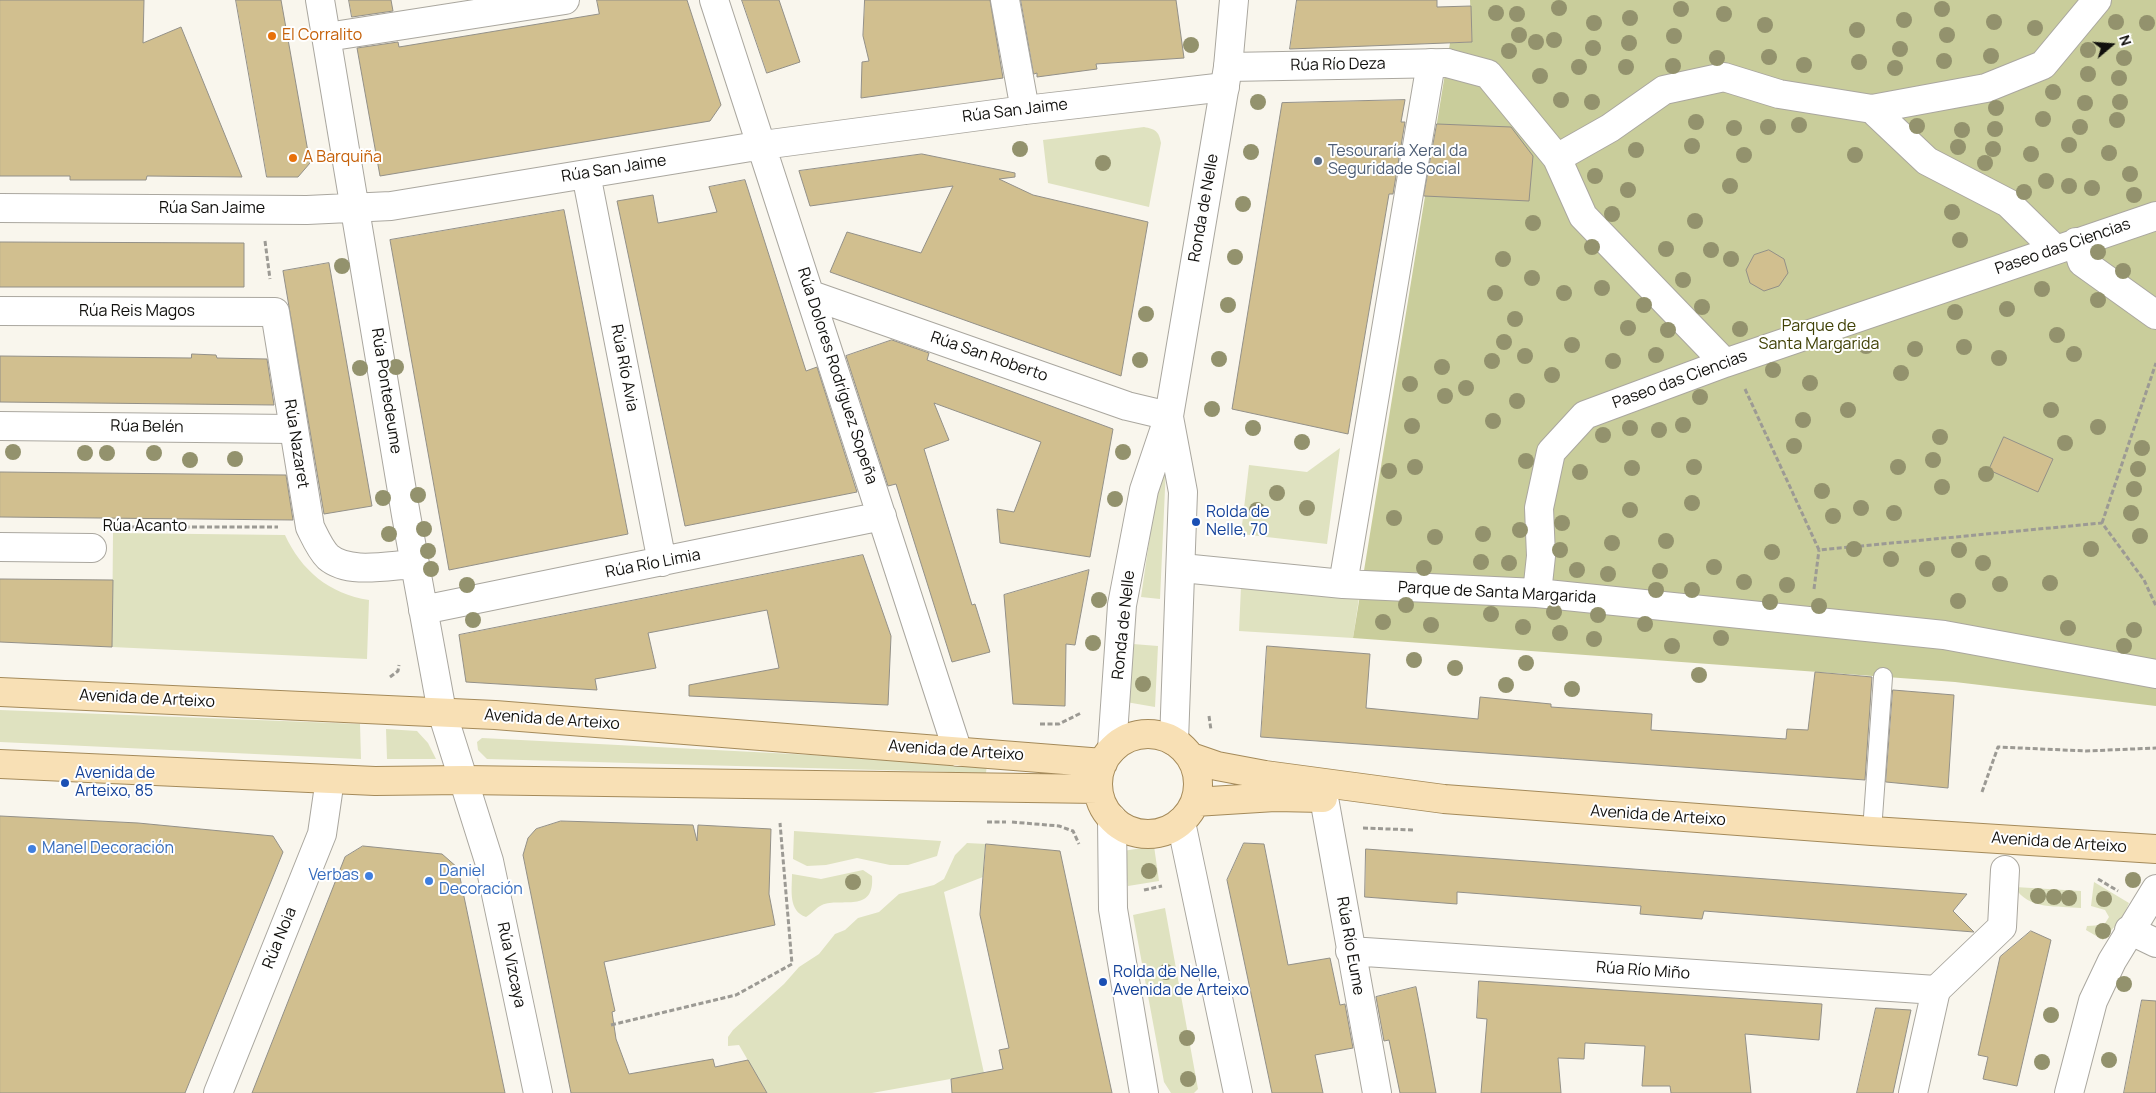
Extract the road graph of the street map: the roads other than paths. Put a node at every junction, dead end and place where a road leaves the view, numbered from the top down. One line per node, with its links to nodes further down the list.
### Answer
1 (320, 0): 7 (street, Rúa Pontedeume)
2 (565, 0): 7 (street)
3 (714, 0): 12 (street, Rúa Dolores Rodríguez Sopeña)
4 (1005, 0): 11 (street)
5 (1234, 0): 9 (street, Ronda de Nelle)
6 (2097, 0): 10 (street)
7 (327, 37): 16 (street, Rúa Pontedeume)
8 (1439, 63): 9 (street, Rúa Río Deza); 13 (street); 33 (street)
9 (1227, 77): 11 (street, Rúa San Jaime); 24 (street, Ronda de Nelle)
10 (1872, 109): 13 (street); 18 (street)
11 (1025, 110): 12 (street, Rúa San Jaime)
12 (763, 145): 14 (street, Rúa San Jaime); 19 (street, Rúa Dolores Rodríguez Sopeña)
13 (1558, 158): 23 (street)
14 (586, 174): 16 (street, Rúa San Jaime); 30 (street, Rúa Río Avia)
15 (0, 208): 16 (street, Rúa San Jaime)
16 (356, 208): 31 (street, Rúa Pontedeume)
17 (2156, 216): 18 (street, Paseo das Ciencias)
18 (2066, 246): 22 (street); 23 (street, Paseo das Ciencias)
19 (811, 295): 24 (street, Rúa San Roberto); 27 (street, Rúa Dolores Rodríguez Sopeña)
20 (0, 311): 21 (street, Rúa Reis Magos)
21 (275, 312): 26 (street, Rúa Nazaret)
22 (2156, 316)
23 (1726, 363): 34 (street, Paseo das Ciencias)
24 (1168, 416): 32 (street, Ronda de Nelle); 43 (street, Ronda de Nelle)
25 (0, 426): 26 (street, Rúa Belén)
26 (293, 429): 31 (street, Rúa Nazaret)
27 (882, 516): 30 (street, Rúa Río Limia); 41 (street, Rúa Dolores Rodríguez Sopeña)
28 (0, 547): 29 (street, Rúa Acanto)
29 (92, 548)
30 (662, 562): 35 (street, Rúa Río Limia)
31 (415, 564): 35 (street, Rúa Pontedeume)
32 (1182, 568): 33 (street, Parque de Santa Margarida); 40 (street, Ronda de Nelle)
33 (1343, 584): 34 (street, Parque de Santa Margarida)
34 (1537, 592): 36 (street, Parque de Santa Margarida)
35 (423, 610): 39 (street, Rúa Pontedeume)
36 (2156, 674)
37 (1883, 677): 50 (lane)
38 (0, 692): 39 (main road, Avenida de Arteixo)
39 (442, 712): 41 (main road, Avenida de Arteixo); 45 (street, Rúa Pontedeume)
40 (1183, 749): 43 (main road); 47 (main road, Avenida de Arteixo); 48 (main road)
41 (958, 752): 43 (main road, Avenida de Arteixo)
42 (0, 764): 44 (main road, Avenida de Arteixo)
43 (1104, 767): 45 (main road, Avenida de Arteixo); 49 (main road)
44 (330, 779): 45 (main road, Avenida de Arteixo); 58 (street, Rúa Noia)
45 (464, 780): 59 (street, Rúa Vizcaya)
46 (1324, 798): 47 (main road, Avenida de Arteixo); 48 (main road, Avenida de Arteixo); 56 (street, Rúa Río Eume)
47 (1444, 799): 50 (main road, Avenida de Arteixo)
48 (1188, 812): 49 (main road); 61 (street)
49 (1112, 818): 60 (street)
50 (1872, 832): 51 (main road, Avenida de Arteixo)
51 (2156, 849)
52 (2005, 870): 57 (street)
53 (2149, 898): 54 (street)
54 (2130, 930): 55 (street); 64 (street)
55 (2156, 944)
56 (1350, 952): 57 (street, Rúa Río Miño); 62 (street, Rúa Río Eume)
57 (1936, 990): 63 (street)
58 (218, 1093)
59 (538, 1093)
60 (1144, 1093)
61 (1238, 1093)
62 (1377, 1093)
63 (1913, 1093)
64 (2069, 1093)

